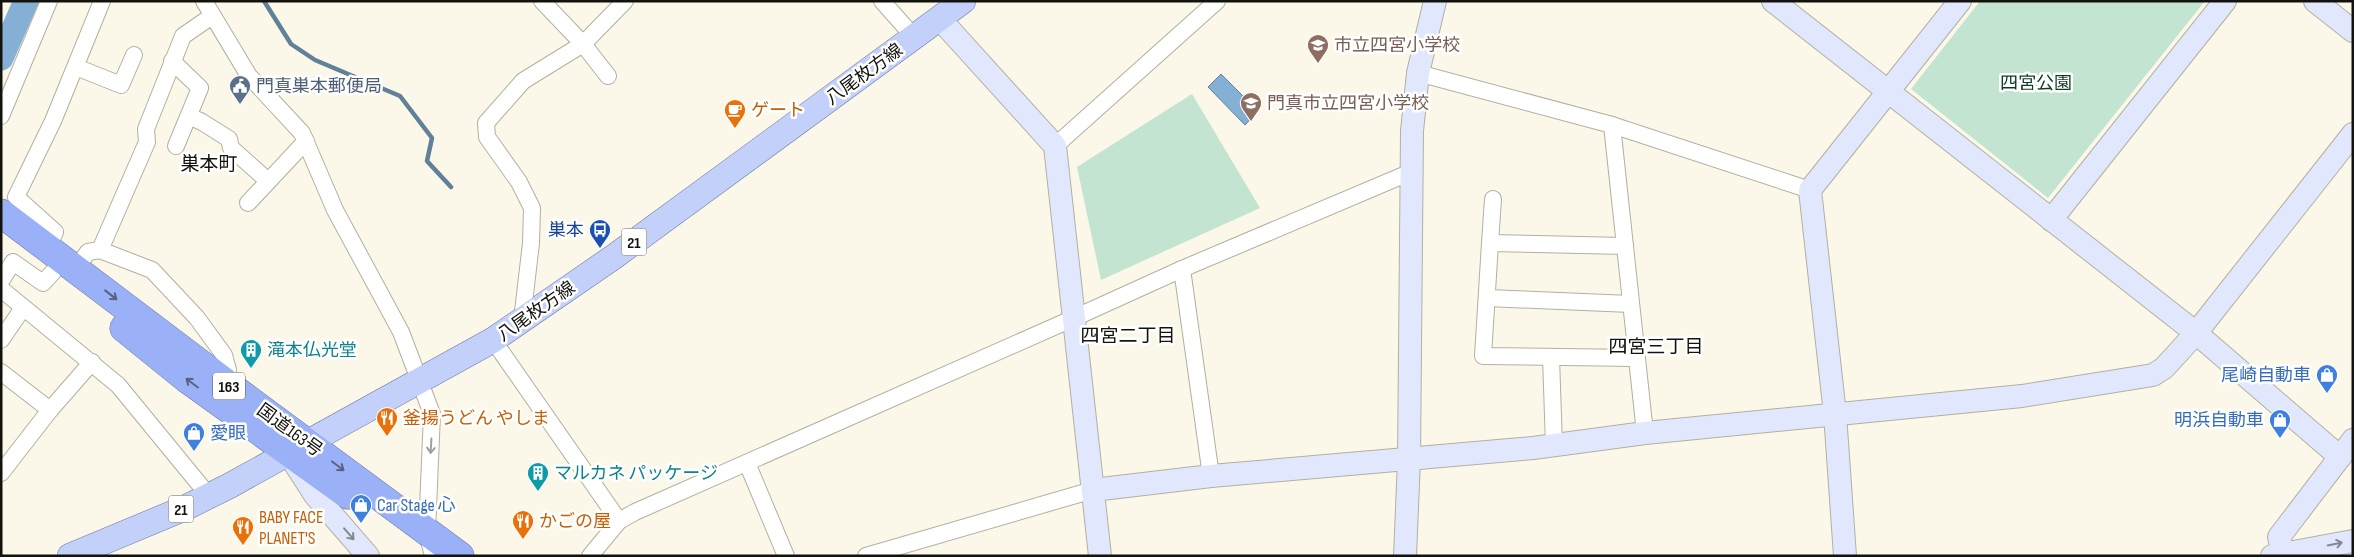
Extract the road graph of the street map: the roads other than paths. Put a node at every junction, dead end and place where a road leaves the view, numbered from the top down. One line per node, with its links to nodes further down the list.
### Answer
1 (49, 1): 25 (street)
2 (102, 1): 21 (street)
3 (204, 1): 14 (street)
4 (542, 1): 18 (street)
5 (625, 1): 18 (street)
6 (882, 1): 17 (street)
7 (962, 1): 15 (main road, 八尾枚方線 / 21)
8 (1216, 1): 31 (street)
9 (1435, 1): 22 (street)
10 (1773, 1): 24 (street)
11 (1960, 1): 24 (street)
12 (2225, 1): 38 (street)
13 (2315, 1): 16 (street)
14 (212, 16): 20 (street); 29 (street)
15 (940, 18): 17 (main road, 八尾枚方線 / 21); 31 (street)
16 (2353, 31)
17 (914, 37): 51 (main road, 八尾枚方線 / 21)
18 (583, 44): 23 (street); 51 (street)
19 (134, 54): 21 (street)
20 (172, 61): 26 (street); 42 (street)
21 (76, 67): 43 (street)
22 (1418, 73): 27 (street); 32 (street)
23 (608, 76)
24 (1888, 92): 34 (street); 38 (street)
25 (1, 116)
26 (189, 116): 30 (street); 33 (street)
27 (1612, 125): 34 (street); 41 (street)
28 (2353, 134): 52 (street)
29 (306, 140): 33 (street); 60 (street)
30 (176, 146)
31 (1055, 146): 50 (street)
32 (1411, 172): 44 (street); 67 (street)
33 (268, 181): 36 (street)
34 (1810, 190): 62 (street)
35 (1493, 199): 40 (street)
36 (248, 203)
37 (1, 213): 43 (highway, 国道163号 / 163)
38 (2051, 220): 52 (street)
39 (1, 234): 43 (highway, 国道163号 / 163)
40 (1490, 243): 41 (street); 47 (street)
41 (1625, 246): 48 (street)
42 (100, 250): 43 (street); 59 (street)
43 (59, 263): 45 (street); 59 (highway, 国道163号 / 163, one-way to 59); 65 (highway, 国道163号 / 163, one-way to 43)
44 (1182, 269): 50 (street); 70 (street)
45 (1, 281)
46 (1, 289): 49 (street)
47 (1487, 298): 48 (street); 55 (street)
48 (1631, 304): 56 (street)
49 (23, 308): 53 (street); 57 (street)
50 (1074, 318): 68 (street); 71 (street)
51 (522, 320): 54 (main road, 八尾枚方線 / 21)
52 (2196, 333): 62 (street); 66 (street)
53 (1, 340)
54 (493, 340): 60 (main road, 八尾枚方線 / 21); 74 (street)
55 (1551, 358): 56 (street); 64 (street)
56 (1636, 358): 63 (street)
57 (92, 362): 61 (street); 72 (street)
58 (1, 372): 61 (street)
59 (222, 380): 65 (highway, 国道163号 / 163)
60 (420, 382): 65 (main road, 八尾枚方線 / 21); 76 (street, one-way to 76)
61 (50, 410): 69 (street)
62 (1835, 414): 63 (street); 86 (street)
63 (1646, 433): 64 (street)
64 (1554, 446): 67 (street)
65 (298, 448): 72 (main road, 八尾枚方線 / 21); 73 (highway, 国道163号 / 163); 76 (highway, 国道163号 / 163, one-way to 76)
66 (2346, 448): 77 (street)
67 (1409, 460): 70 (street); 85 (street)
68 (747, 463): 74 (street); 82 (street)
69 (1, 474)
70 (1211, 476): 71 (street)
71 (1093, 490): 83 (street); 84 (street)
72 (209, 496): 78 (main road, 八尾枚方線 / 21)
73 (332, 497): 76 (highway, 国道163号 / 163); 79 (street, one-way to 79)
74 (619, 521): 81 (street)
75 (2353, 541): 77 (street, one-way to 75)
76 (431, 548): 80 (highway, 国道163号 / 163)
77 (2278, 555)
78 (70, 556)
79 (368, 556)
80 (460, 556)
81 (590, 556)
82 (786, 556)
83 (866, 556)
84 (1100, 556)
85 (1405, 556)
86 (1845, 556)

